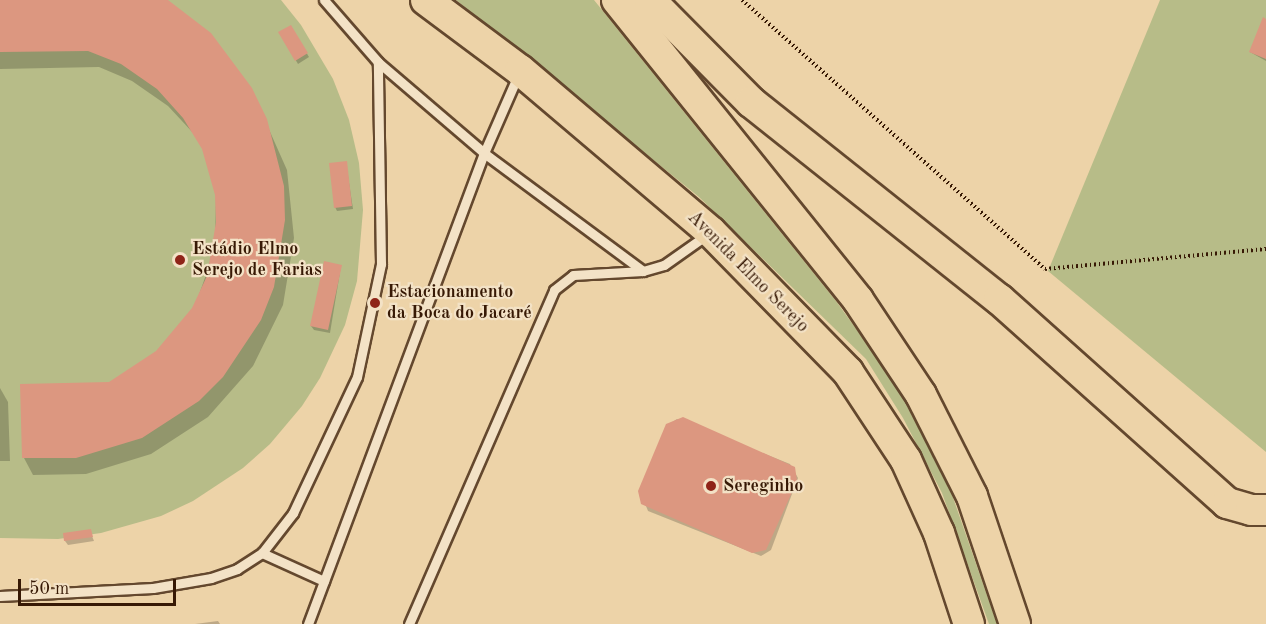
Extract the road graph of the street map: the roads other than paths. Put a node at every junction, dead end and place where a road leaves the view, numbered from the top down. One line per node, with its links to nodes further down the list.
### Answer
1 (324, 0): 5 (lane)
2 (426, 0): 6 (main road, Avenida Elmo Serejo)
3 (617, 0): 17 (main road)
4 (650, 0): 10 (main road)
5 (378, 62): 7 (lane); 11 (lane)
6 (520, 70): 7 (lane); 8 (main road, Avenida Elmo Serejo)
7 (484, 153): 9 (lane); 12 (lane)
8 (711, 232): 9 (lane); 16 (main road, Avenida Elmo Serejo)
9 (643, 271): 15 (lane)
10 (1266, 510)
11 (261, 553): 12 (lane); 13 (lane)
12 (324, 581): 14 (lane)
13 (0, 596)
14 (308, 624)
15 (409, 624)
16 (969, 624)
17 (1015, 624)

